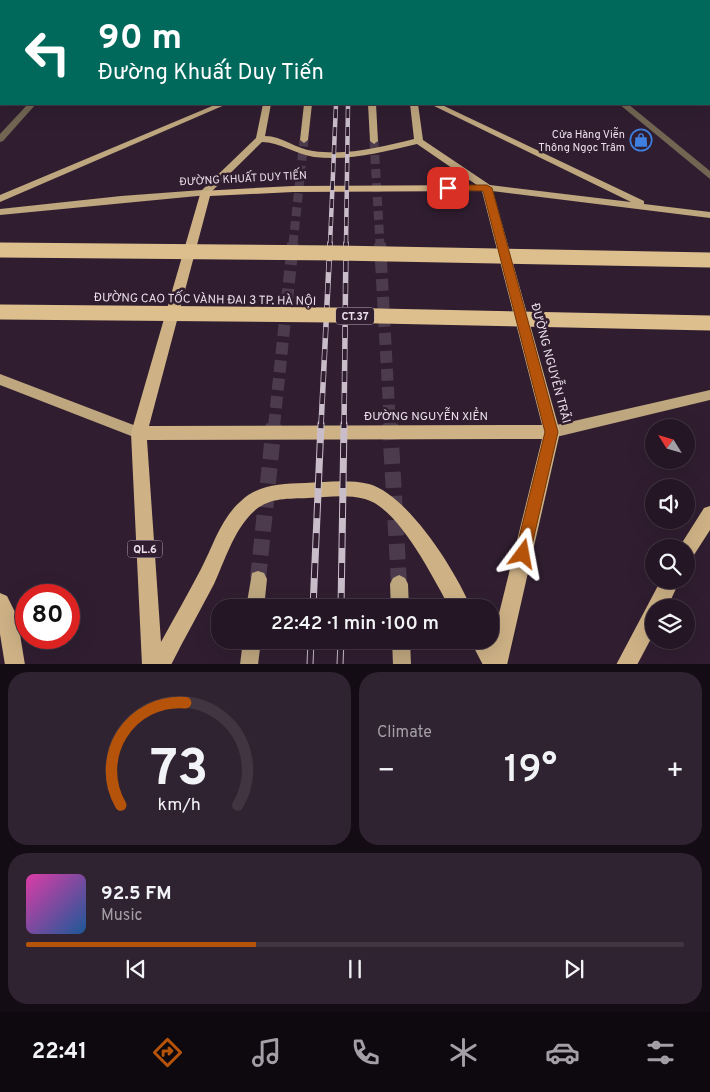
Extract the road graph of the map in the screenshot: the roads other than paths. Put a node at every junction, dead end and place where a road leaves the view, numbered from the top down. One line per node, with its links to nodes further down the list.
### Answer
1 (31, 105): 9 (lane)
2 (221, 105): 17 (main road)
3 (267, 105): 10 (main road)
4 (308, 105): 11 (main road)
5 (372, 105): 12 (main road)
6 (414, 105): 13 (main road)
7 (436, 105): 18 (main road)
8 (624, 105): 14 (lane)
9 (0, 138)
10 (260, 139): 13 (main road); 16 (main road)
11 (304, 140)
12 (374, 141)
13 (419, 141): 15 (main road)
14 (710, 176)
15 (487, 188): 16 (highway, ĐƯỜNG KHUẤT DUY TIẾN); 18 (main road); 27 (highway, ĐƯỜNG NGUYỄN TRÃI)
16 (205, 193): 19 (main road, ĐƯỜNG KHUẤT DUY TIẾN); 28 (highway)
17 (0, 199)
18 (649, 207): 20 (main road)
19 (0, 212)
20 (710, 215)
21 (0, 250): 22 (highway, bridge)
22 (710, 260)
23 (0, 312): 24 (highway, ĐƯỜNG CAO TỐC VÀNH ĐAI 3 TP. HÀ NỘI / CT.37, bridge)
24 (710, 323)
25 (0, 378): 28 (main road)
26 (710, 395): 27 (main road, ĐƯỜNG NGUYỄN XIỂN)
27 (552, 432): 28 (highway, ĐƯỜNG NGUYỄN XIỂN); 46 (highway, ĐƯỜNG NGUYỄN TRÃI)
28 (138, 433): 42 (highway, QL.6)
29 (710, 514): 30 (highway)
30 (694, 539)
31 (258, 579): 33 (main road)
32 (399, 584): 34 (main road)
33 (257, 599)
34 (400, 599)
35 (455, 599): 43 (highway)
36 (0, 603): 41 (highway)
37 (645, 629): 47 (highway)
38 (251, 649): 44 (main road)
39 (401, 649): 45 (main road)
40 (486, 649): 46 (highway)
41 (15, 664)
42 (152, 664)
43 (160, 664)
44 (249, 664)
45 (402, 664)
46 (496, 664)
47 (626, 664)

